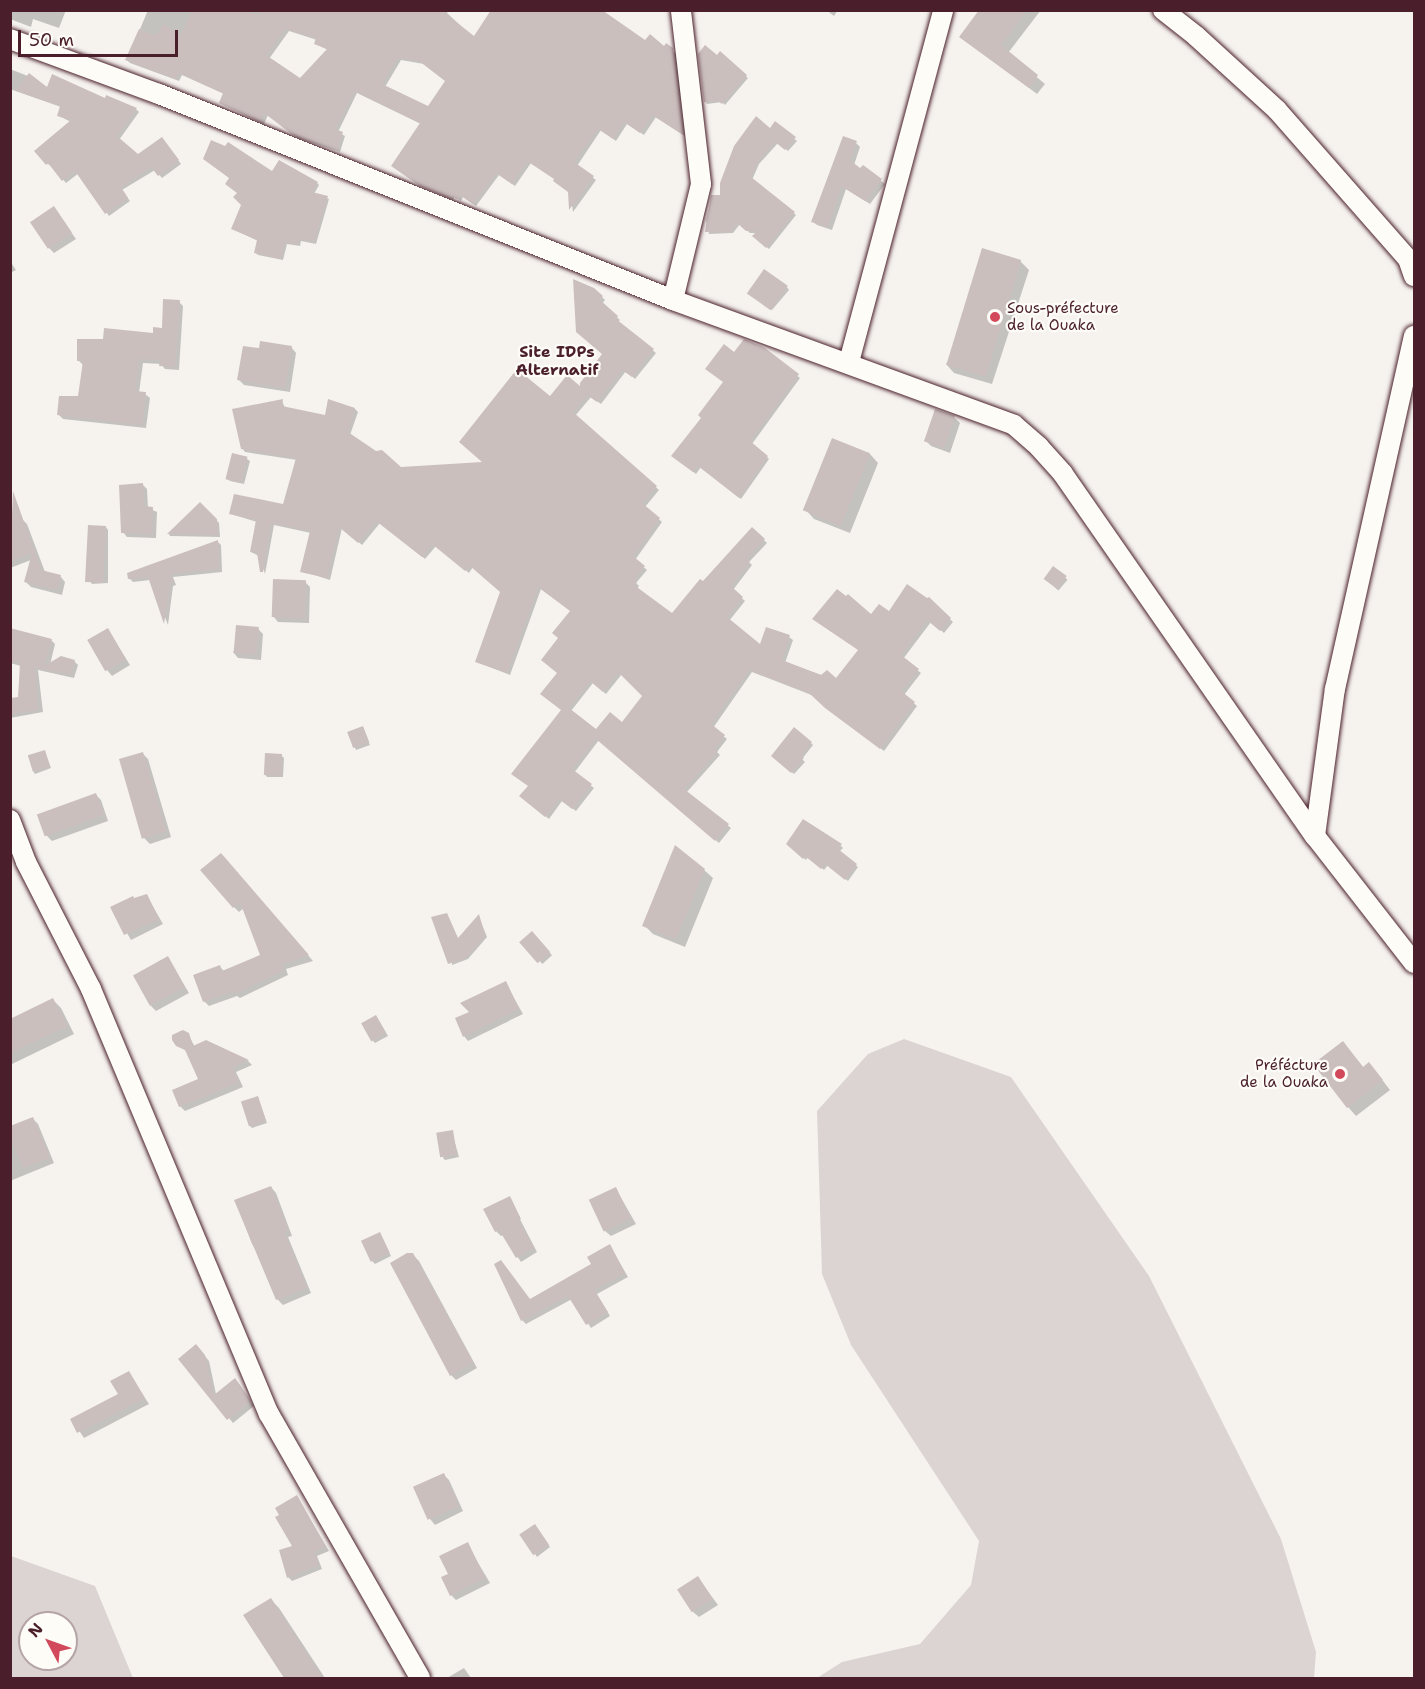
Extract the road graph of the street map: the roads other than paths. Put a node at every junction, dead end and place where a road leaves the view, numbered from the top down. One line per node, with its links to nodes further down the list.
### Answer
1 (681, 10): 6 (street)
2 (943, 10): 8 (street)
3 (1163, 10): 5 (street)
4 (10, 39): 6 (street)
5 (1414, 276)
6 (673, 300): 8 (street)
7 (1414, 336): 10 (street)
8 (849, 362): 10 (street)
9 (10, 820): 12 (street)
10 (1316, 836): 11 (street)
11 (1414, 963)
12 (420, 1678)

